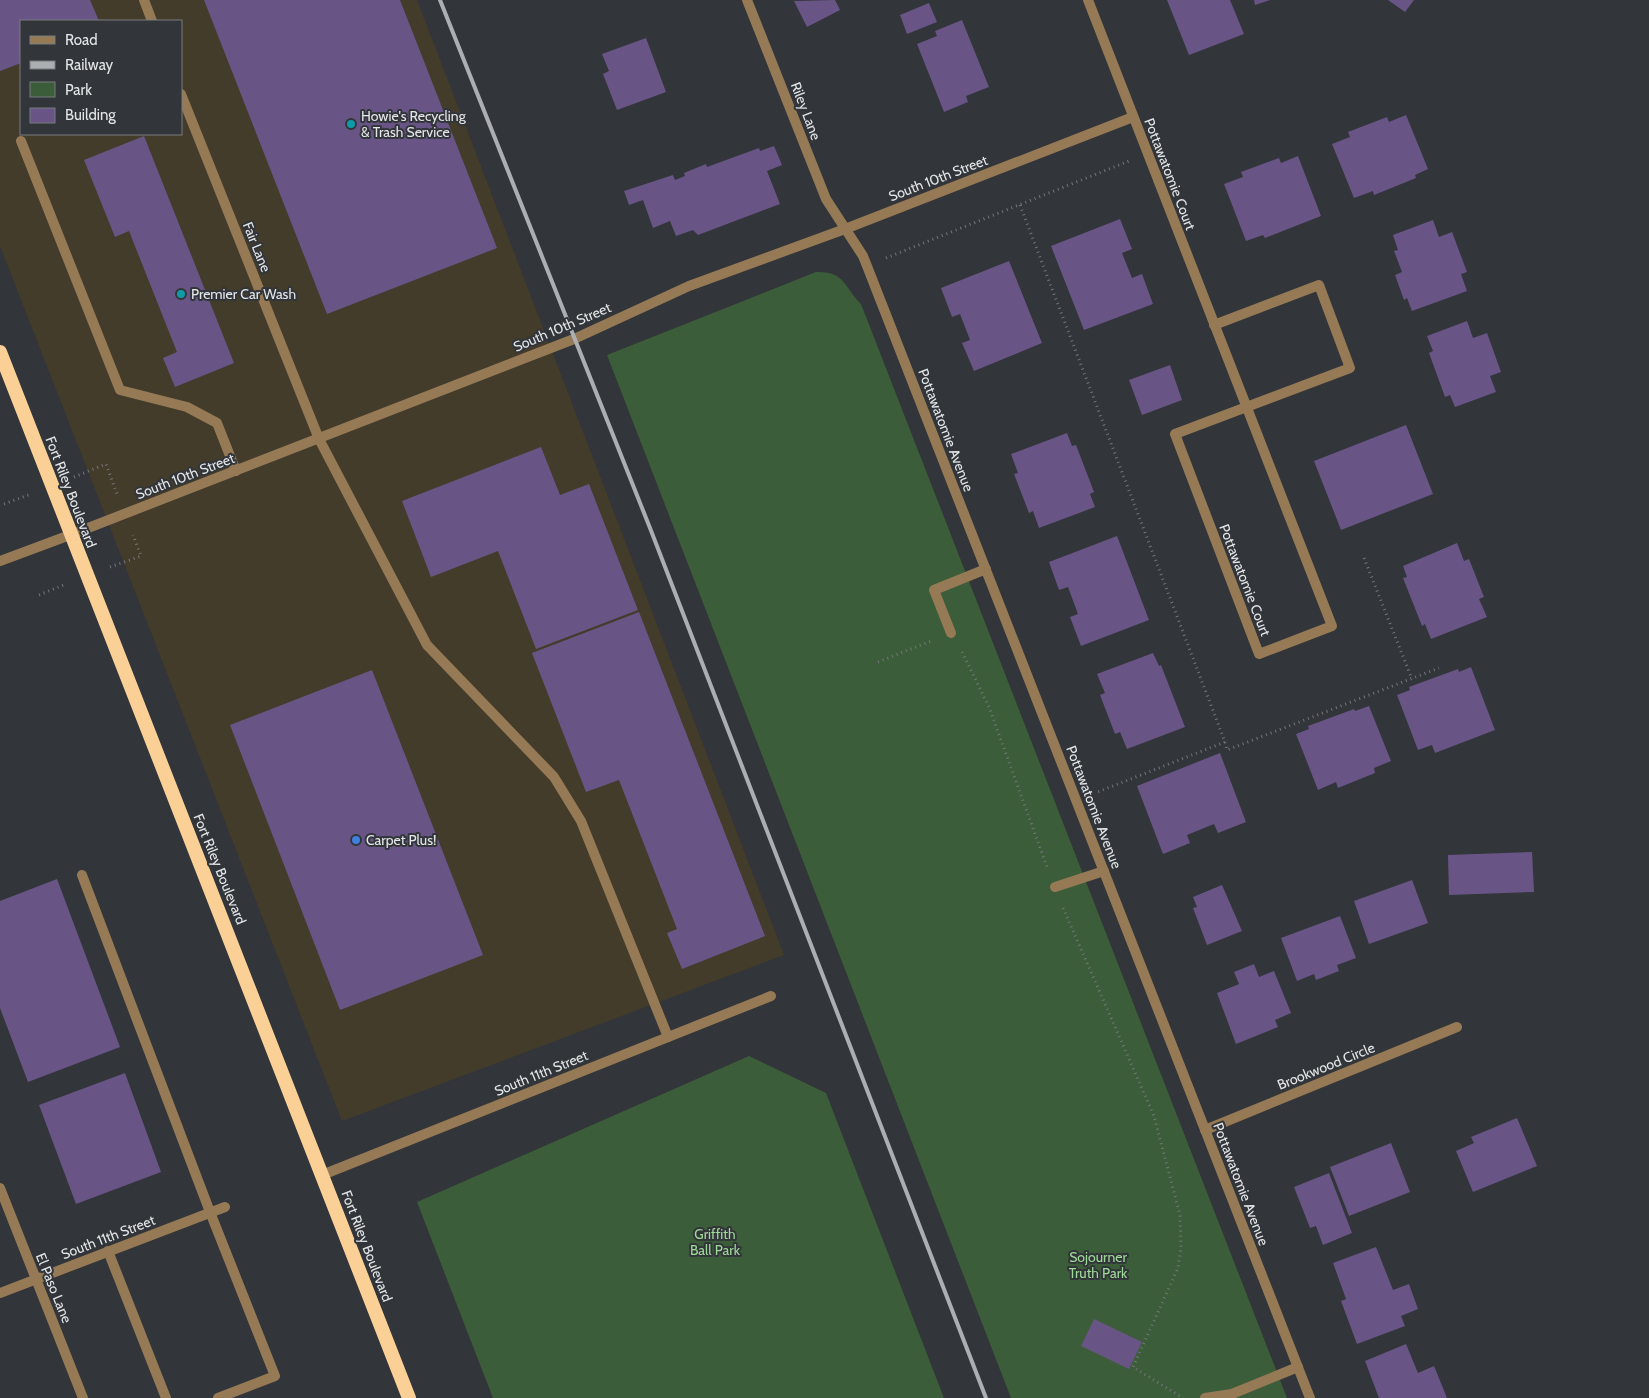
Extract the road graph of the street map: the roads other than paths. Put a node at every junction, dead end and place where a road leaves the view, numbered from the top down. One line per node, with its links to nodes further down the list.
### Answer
1 (144, 0): 4 (street)
2 (747, 0): 8 (street, Riley Lane)
3 (1088, 0): 6 (street)
4 (152, 20)
5 (182, 96): 12 (street, Fair Lane)
6 (1133, 117): 8 (street, South 10th Street); 9 (street, Pottawatomie Court)
7 (21, 141): 13 (street)
8 (846, 229): 12 (street, South 10th Street); 16 (street, Pottawatomie Avenue)
9 (1214, 325): 11 (street, Pottawatomie Court); 11 (street, Pottawatomie Court)
10 (0, 352): 14 (highway, Fort Riley Boulevard)
11 (1246, 407): 11 (street, Pottawatomie Court)
12 (319, 438): 13 (street, South 10th Street); 23 (street, Fair Lane)
13 (236, 470): 14 (street, South 10th Street)
14 (70, 535): 15 (street, South 10th Street); 25 (highway, Fort Riley Boulevard)
15 (0, 561)
16 (986, 569): 17 (street); 18 (street, Pottawatomie Avenue)
17 (951, 633)
18 (1104, 871): 20 (street); 24 (street, Pottawatomie Avenue)
19 (82, 875): 28 (street)
20 (1055, 887)
21 (771, 996): 23 (street, South 11th Street)
22 (1457, 1027): 24 (street, Brookwood Circle)
23 (668, 1037): 25 (street, South 11th Street)
24 (1205, 1130): 32 (street, Pottawatomie Avenue)
25 (322, 1174): 36 (highway, Fort Riley Boulevard)
26 (0, 1188): 30 (street, El Paso Lane)
27 (225, 1207): 28 (street, South 11th Street)
28 (210, 1212): 29 (street, South 11th Street); 35 (street)
29 (108, 1251): 30 (street, South 11th Street); 34 (street)
30 (35, 1279): 31 (street, South 11th Street); 33 (street, El Paso Lane)
31 (0, 1293)
32 (1298, 1367): 37 (street); 38 (street, Pottawatomie Avenue)
33 (83, 1398)
34 (166, 1398)
35 (218, 1398)
36 (408, 1398)
37 (1205, 1398)
38 (1310, 1398)

